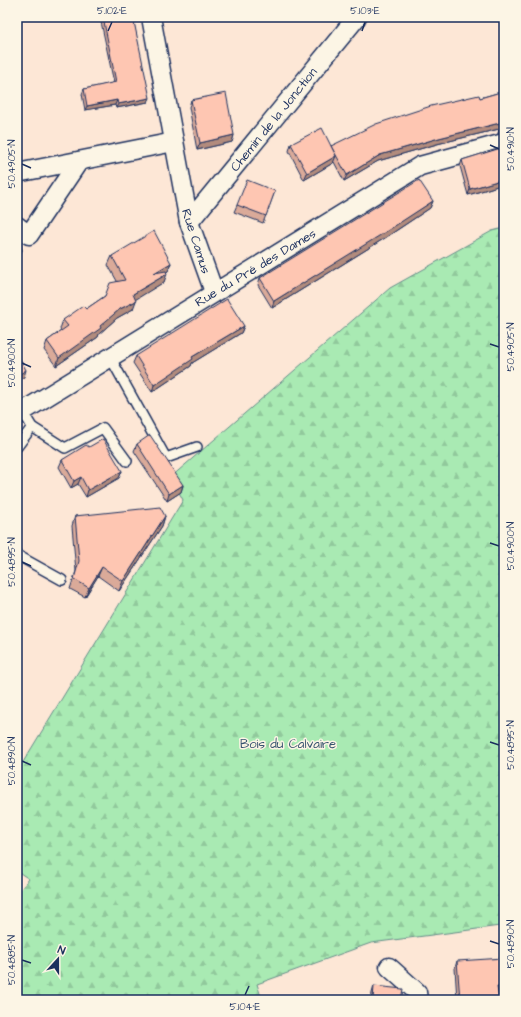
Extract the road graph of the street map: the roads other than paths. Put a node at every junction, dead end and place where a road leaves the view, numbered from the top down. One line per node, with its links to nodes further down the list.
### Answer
1 (152, 17): 3 (street, Rue Camus)
2 (357, 17): 7 (street, Chemin de la Jonction)
3 (174, 142): 5 (street); 7 (street, Rue Camus)
4 (504, 143): 9 (street, Rue du Pré des Dames)
5 (79, 161): 6 (street); 8 (street)
6 (17, 172)
7 (189, 222): 9 (street, Rue Camus)
8 (17, 226)
9 (214, 292): 10 (street, Rue du Pré des Dames)
10 (110, 357): 11 (street, Rue du Pré des Dames); 14 (lane)
11 (20, 413): 12 (lane)
12 (32, 427): 13 (lane); 15 (lane)
13 (17, 446)
14 (197, 447)
15 (127, 461)
16 (17, 555): 17 (lane)
17 (62, 580)
18 (389, 967): 19 (street)
19 (418, 1000)

